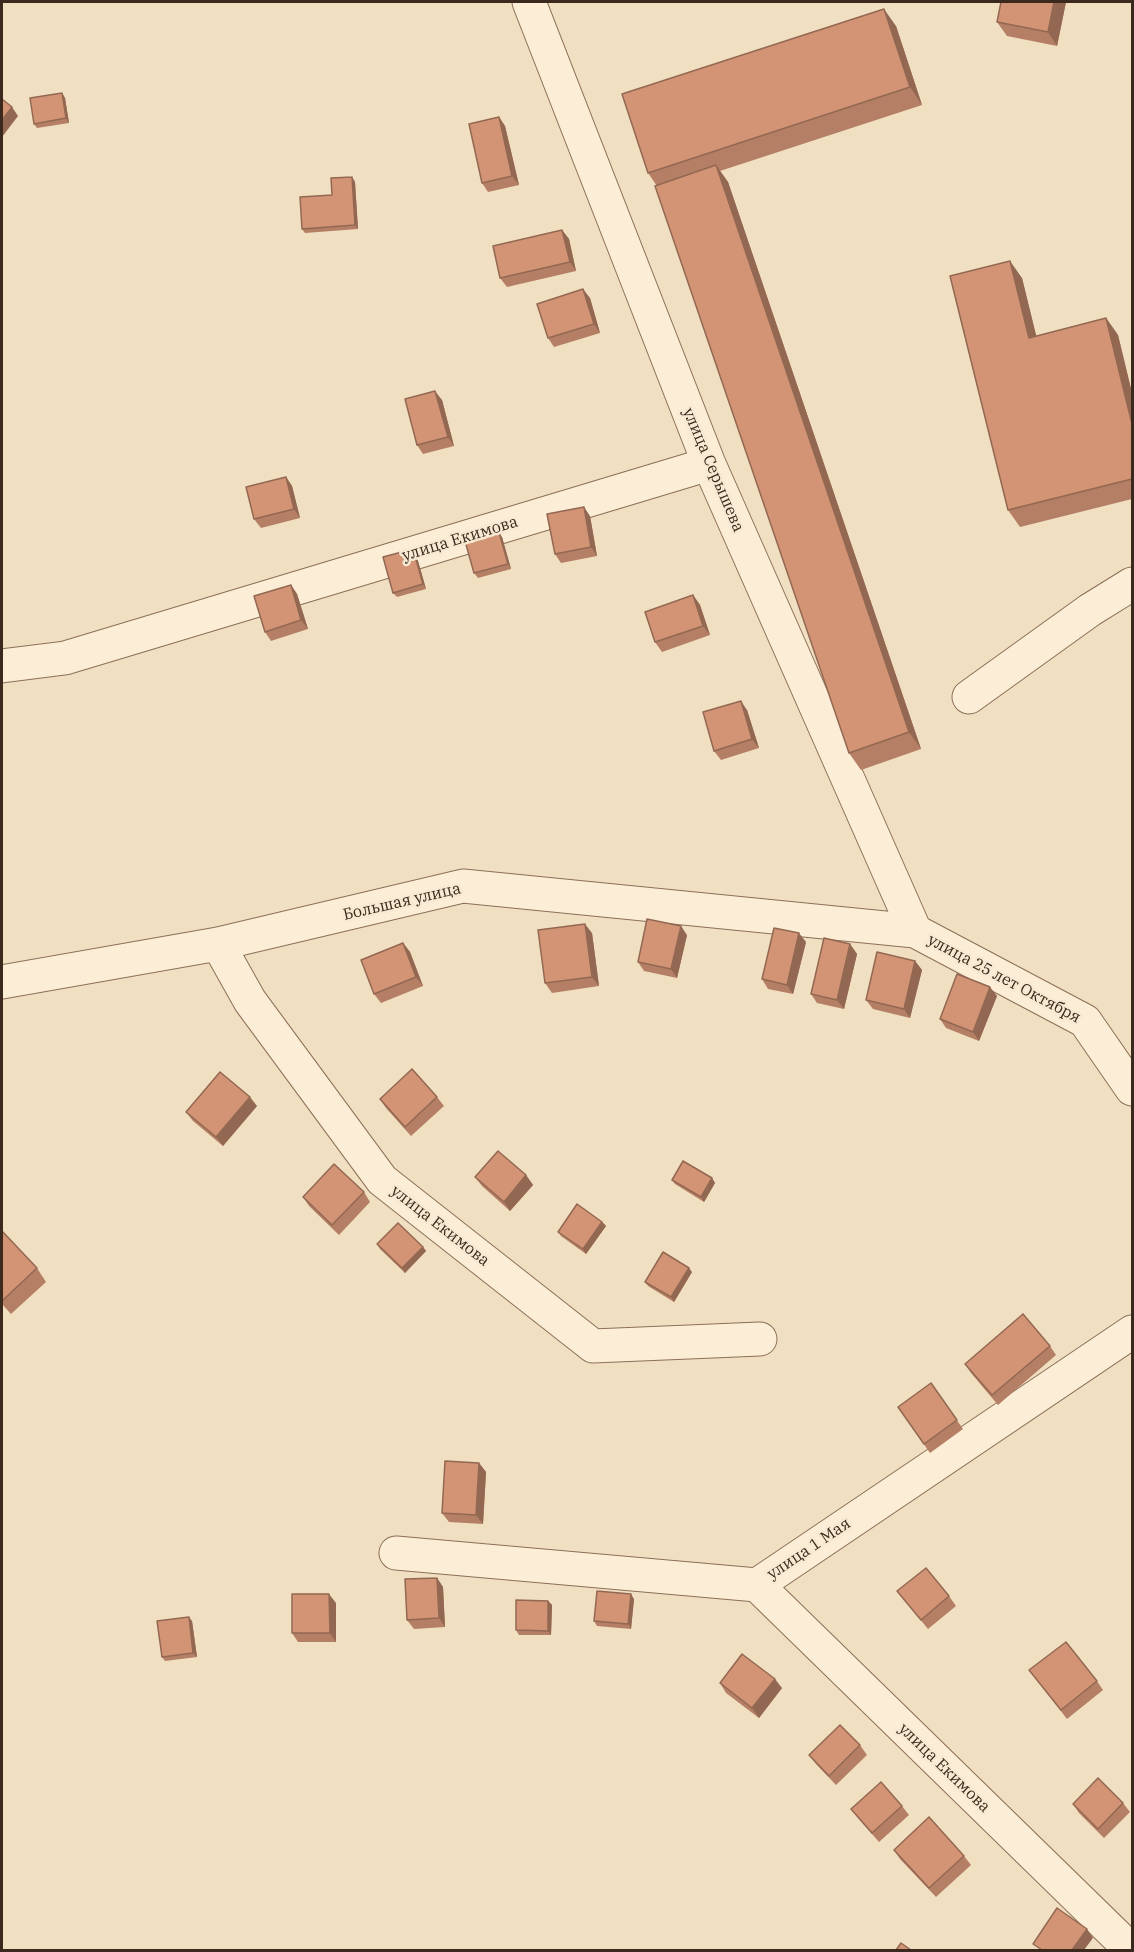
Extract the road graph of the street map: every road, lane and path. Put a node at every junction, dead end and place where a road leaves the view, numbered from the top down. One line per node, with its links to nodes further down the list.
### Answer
1 (529, 2): 2 (street, улица Серышева)
2 (709, 464): 4 (street, улица Екимова); 6 (street, улица Серышева)
3 (1132, 584): 5 (street)
4 (2, 666)
5 (969, 697)
6 (915, 931): 7 (street, Большая улица); 9 (street, улица 25 лет Октября)
7 (218, 944): 8 (street, Большая улица); 11 (street, улица Екимова)
8 (2, 982)
9 (1132, 1089)
10 (1132, 1332): 13 (street, улица 1 Мая)
11 (760, 1340)
12 (396, 1552): 13 (street, улица 1 Мая)
13 (757, 1585): 14 (street, улица Екимова)
14 (1132, 1950)

